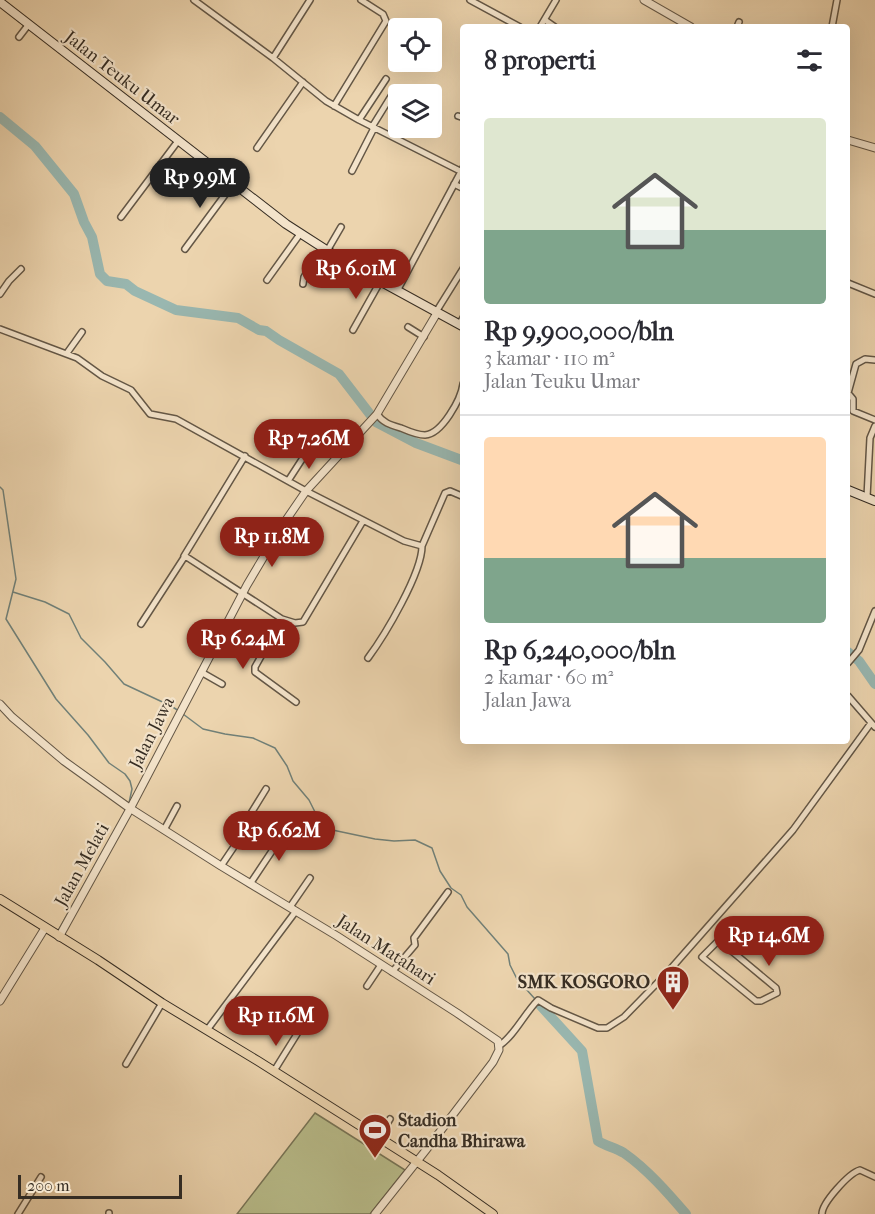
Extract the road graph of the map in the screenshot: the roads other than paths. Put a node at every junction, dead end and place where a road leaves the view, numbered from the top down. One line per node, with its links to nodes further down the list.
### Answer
1 (194, 0): 18 (street)
2 (310, 0): 18 (street)
3 (361, 0): 22 (street)
4 (470, 0): 12 (street)
5 (556, 0): 10 (street)
6 (644, 0): 9 (street)
7 (837, 0): 16 (street)
8 (0, 2): 11 (main road, Jalan Teuku Umar)
9 (656, 3): 15 (street)
10 (544, 20): 13 (street); 14 (street)
11 (29, 24): 17 (street); 25 (main road, Jalan Teuku Umar)
12 (514, 24)
13 (542, 24)
14 (550, 24)
15 (687, 24)
16 (833, 24)
17 (19, 37)
18 (273, 58): 20 (street)
19 (386, 79): 23 (street)
20 (303, 82): 22 (street); 27 (street)
21 (388, 102): 24 (street)
22 (334, 106): 23 (street)
23 (359, 120): 24 (street)
24 (373, 127): 29 (street); 30 (street)
25 (178, 141): 33 (main road, Jalan Teuku Umar); 35 (street)
26 (850, 141): 28 (street)
27 (257, 148)
28 (875, 148)
29 (460, 168)
30 (352, 171)
31 (460, 172): 32 (street)
32 (454, 183): 34 (street); 46 (street)
33 (233, 184): 37 (main road, Jalan Teuku Umar); 38 (street)
34 (460, 187)
35 (120, 217)
36 (341, 227): 39 (street)
37 (300, 234): 39 (main road, Jalan Teuku Umar); 42 (street)
38 (185, 249)
39 (324, 250): 43 (main road, Jalan Teuku Umar); 44 (street)
40 (21, 269): 47 (street)
41 (460, 274): 49 (street)
42 (267, 280)
43 (380, 282): 46 (main road, Jalan Teuku Umar); 53 (street)
44 (303, 284)
45 (850, 284): 48 (street)
46 (397, 291): 49 (main road, Jalan Teuku Umar)
47 (0, 294)
48 (875, 294)
49 (436, 313): 50 (main road, Jalan Teuku Umar); 55 (street, Jalan Jawa)
50 (460, 325)
51 (408, 327): 55 (street)
52 (0, 329): 56 (street)
53 (354, 330)
54 (82, 332): 56 (street)
55 (424, 337): 61 (street, Jalan Jawa)
56 (67, 353): 65 (street)
57 (875, 360): 58 (street)
58 (850, 385)
59 (850, 395): 62 (street)
60 (460, 396): 61 (street)
61 (376, 415): 67 (street, Jalan Jawa)
62 (875, 420)
63 (875, 426): 70 (street)
64 (310, 447): 66 (street)
65 (245, 456): 66 (street); 73 (street)
66 (288, 481): 67 (street)
67 (306, 491): 71 (street); 74 (street, Jalan Jawa)
68 (850, 491): 70 (main road)
69 (460, 495): 72 (street)
70 (871, 499)
71 (363, 520): 72 (street); 76 (street)
72 (422, 546): 78 (street)
73 (184, 556): 74 (street); 77 (street)
74 (243, 593): 76 (street); 80 (street, Jalan Jawa)
75 (875, 611): 79 (street)
76 (282, 619): 83 (street)
77 (141, 624)
78 (368, 658)
79 (850, 661)
80 (201, 672): 81 (street); 88 (street, Jalan Jawa)
81 (222, 684)
82 (850, 698): 85 (street)
83 (296, 702)
84 (0, 704): 88 (street, Jalan Matahari)
85 (873, 725): 99 (street)
86 (266, 789): 91 (street)
87 (177, 806): 90 (street)
88 (128, 807): 90 (street, Jalan Matahari); 98 (street, Jalan Melati)
89 (288, 827): 93 (street)
90 (164, 830): 91 (street, Jalan Matahari)
91 (221, 866): 93 (street, Jalan Matahari)
92 (310, 878): 96 (street)
93 (250, 885): 96 (street, Jalan Matahari)
94 (448, 892): 102 (street)
95 (0, 899): 97 (main road)
96 (293, 909): 101 (street, Jalan Matahari); 106 (street)
97 (45, 928): 98 (main road); 104 (street)
98 (59, 937): 105 (main road)
99 (690, 948): 100 (street); 108 (street)
100 (702, 957): 100 (street)
101 (381, 965): 102 (street, Jalan Matahari); 103 (street)
102 (392, 972): 108 (street, Jalan Matahari)
103 (367, 986)
104 (0, 1001)
105 (162, 1003): 106 (main road); 109 (street)
106 (207, 1030): 110 (main road)
107 (297, 1034): 110 (street)
108 (499, 1046): 113 (street)
109 (126, 1064)
110 (274, 1071): 112 (main road)
111 (390, 1119): 112 (street)
112 (378, 1138): 113 (main road)
113 (417, 1162): 117 (street); 118 (main road)
114 (40, 1177): 116 (street)
115 (875, 1177): 119 (street)
116 (18, 1214)
117 (375, 1214)
118 (493, 1214)
119 (822, 1214)

